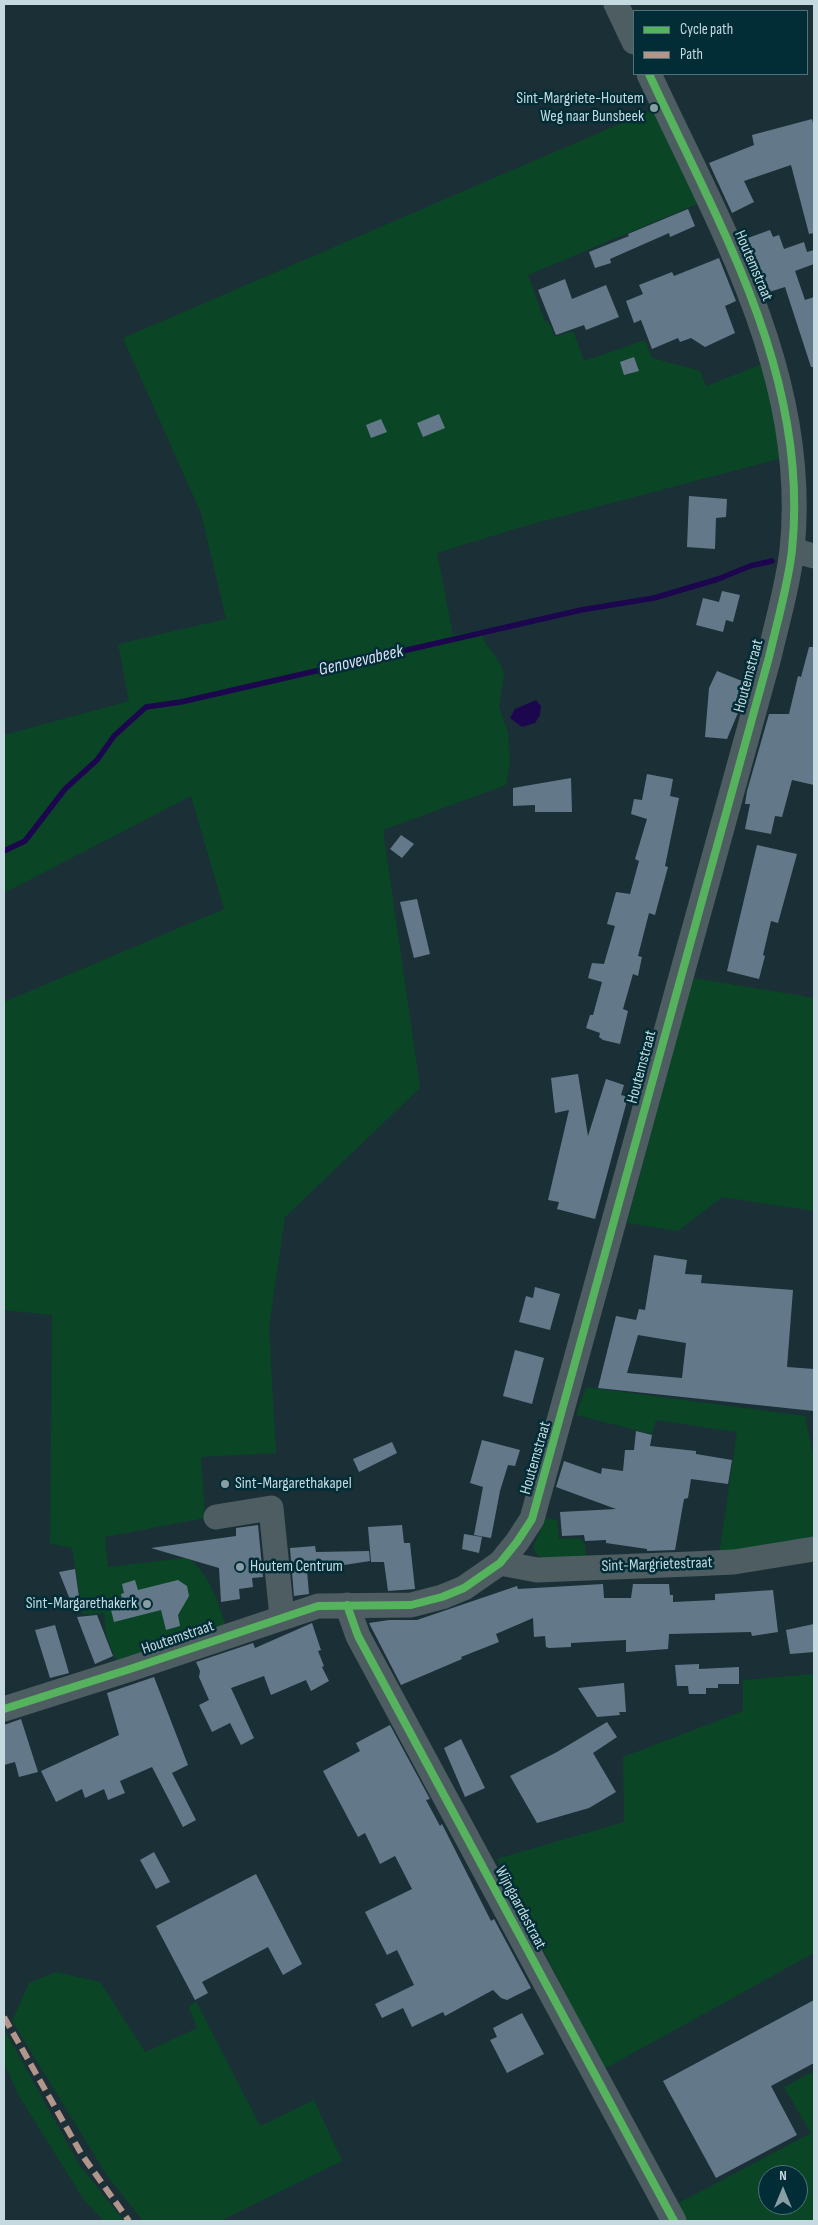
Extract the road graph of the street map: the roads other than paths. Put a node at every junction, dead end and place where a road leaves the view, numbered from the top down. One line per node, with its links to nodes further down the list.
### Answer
1 (616, 4): 2 (street)
2 (633, 40)
3 (649, 75): 4 (street, Houtemstraat)
4 (803, 553): 7 (street, Houtemstraat)
5 (216, 1517): 9 (street)
6 (814, 1549): 7 (street, Sint-Margrietestraat)
7 (500, 1562): 8 (street, Houtemstraat)
8 (348, 1606): 9 (street, Houtemstraat); 11 (street, Wijngaardestraat)
9 (282, 1617): 10 (street, Houtemstraat)
10 (4, 1709)
11 (674, 2221)

